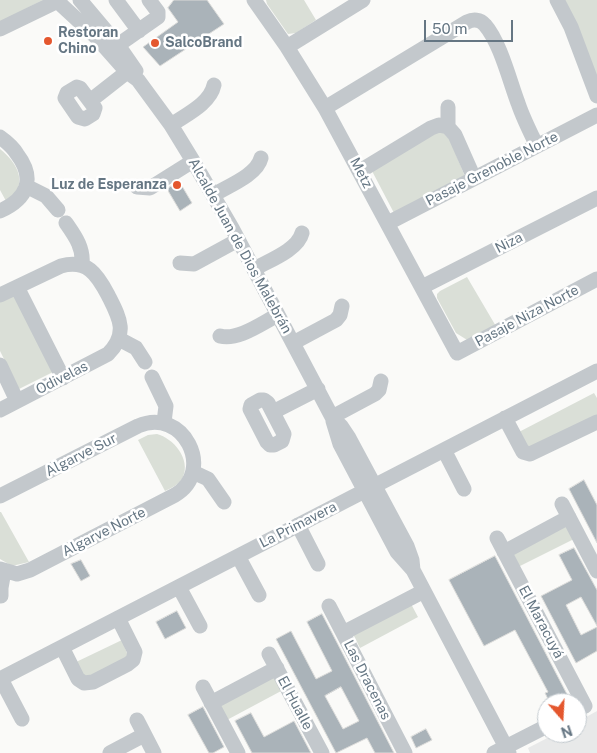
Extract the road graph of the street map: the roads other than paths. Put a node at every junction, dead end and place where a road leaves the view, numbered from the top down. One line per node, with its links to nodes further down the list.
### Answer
1 (58, 0): 8 (street); 12 (street, Alcalde Juan de Dios Malebrán)
2 (80, 0): 10 (street, Alcalde Juan de Dios Malebrán)
3 (116, 0): 9 (street)
4 (149, 0): 9 (street)
5 (254, 0): 11 (street, Metz)
6 (363, 0): 11 (street)
7 (557, 0): 14 (street)
8 (0, 30)
9 (139, 31): 10 (street)
10 (118, 45): 12 (street, Alcalde Juan de Dios Malebrán)
11 (287, 47): 17 (street, Metz)
12 (132, 76): 15 (street); 19 (street, Alcalde Juan de Dios Malebrán)
13 (214, 85): 19 (street)
14 (597, 96)
15 (90, 101)
16 (448, 107): 20 (street)
17 (325, 108): 22 (street); 25 (street, Metz)
18 (597, 115): 22 (street, Pasaje Grenoble Norte)
19 (170, 125): 24 (street, Alcalde Juan de Dios Malebrán)
20 (448, 127): 25 (street); 26 (street)
21 (0, 138): 27 (street)
22 (537, 146): 26 (street, Pasaje Grenoble Norte)
23 (261, 158): 29 (street)
24 (194, 161): 28 (street); 29 (street, Alcalde Juan de Dios Malebrán)
25 (360, 171): 32 (street, Metz)
26 (474, 178): 32 (street, Pasaje Grenoble Norte)
27 (26, 186): 31 (street); 36 (street)
28 (137, 187)
29 (213, 195): 34 (street, Alcalde Juan de Dios Malebrán)
30 (596, 201): 40 (street, Niza)
31 (0, 211)
32 (388, 223): 40 (street, Metz)
33 (302, 233): 37 (street)
34 (238, 240): 35 (street); 37 (street, Alcalde Juan de Dios Malebrán)
35 (180, 263)
36 (82, 265): 39 (street); 45 (street)
37 (254, 269): 43 (street, Alcalde Juan de Dios Malebrán)
38 (597, 279): 47 (street, Pasaje Niza Norte)
39 (16, 287): 41 (street); 52 (street)
40 (422, 287): 47 (street, Metz)
41 (0, 295)
42 (342, 306): 46 (street)
43 (278, 315): 44 (street); 46 (street, Alcalde Juan de Dios Malebrán)
44 (220, 336)
45 (119, 339): 48 (street); 52 (street, Odivelas)
46 (293, 343): 54 (street, Alcalde Juan de Dios Malebrán)
47 (457, 353)
48 (145, 362)
49 (0, 365): 55 (street)
50 (152, 377): 60 (street)
51 (595, 377): 59 (street, La Primavera)
52 (63, 378): 55 (street, Odivelas)
53 (381, 381): 58 (street)
54 (318, 389): 57 (street); 58 (street, Alcalde Juan de Dios Malebrán)
55 (17, 401): 56 (street, Odivelas)
56 (0, 410)
57 (273, 412)
58 (332, 417): 64 (street, Alcalde Juan de Dios Malebrán)
59 (505, 418): 61 (street); 62 (street, La Primavera)
60 (164, 422): 63 (street); 66 (street, Algarve Sur)
61 (597, 422)
62 (444, 450): 64 (street, La Primavera); 65 (street)
63 (193, 472): 67 (street); 73 (street, Algarve Norte)
64 (370, 488): 70 (street, La Primavera); 76 (street, Alcalde Juan de Dios Malebrán)
65 (464, 489)
66 (0, 496)
67 (224, 502)
68 (562, 504): 69 (street)
69 (569, 518): 74 (street); 88 (street, El Maracuyá)
70 (298, 525): 71 (street, La Primavera); 72 (street)
71 (238, 556): 75 (street, La Primavera); 77 (street)
72 (318, 564)
73 (2, 570): 78 (street, Algarve Norte)
74 (597, 571)
75 (179, 587): 80 (street, La Primavera); 81 (street)
76 (424, 591): 82 (street); 94 (street, Alcalde Juan de Dios Malebrán)
77 (259, 595)
78 (1, 596)
79 (329, 606): 82 (street, Las Dracenas)
80 (118, 618): 83 (street, La Primavera); 83 (street)
81 (200, 626)
82 (343, 633): 99 (street, Las Dracenas)
83 (62, 647): 86 (street, La Primavera)
84 (269, 654): 85 (street, El Hualle)
85 (276, 668): 89 (street); 98 (street, El Hualle)
86 (0, 679): 90 (street)
87 (203, 687): 89 (street)
88 (579, 693)
89 (211, 703): 97 (street)
90 (22, 719)
91 (136, 720): 93 (street)
92 (537, 732): 94 (street)
93 (144, 735): 95 (street); 96 (street)
94 (503, 751)
95 (110, 753)
96 (154, 753)
97 (238, 753)
98 (322, 753)
99 (405, 753)

